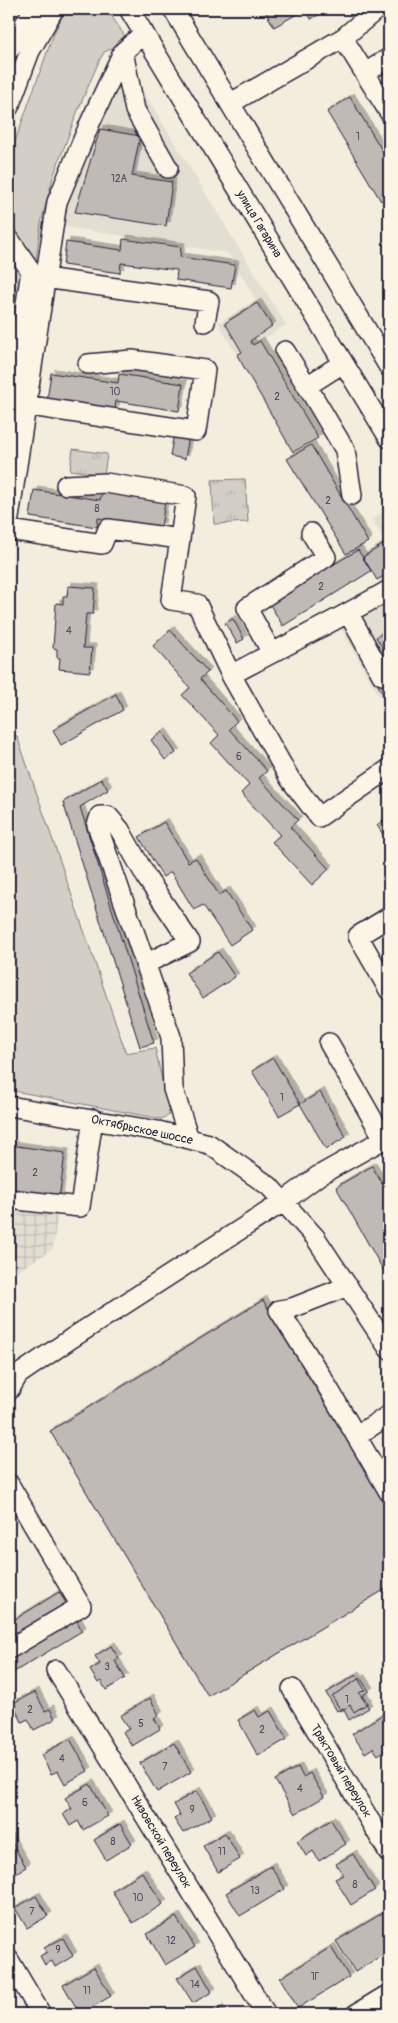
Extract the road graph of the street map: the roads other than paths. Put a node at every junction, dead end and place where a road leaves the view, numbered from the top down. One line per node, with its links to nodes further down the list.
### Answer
1 (34, 9): 8 (street)
2 (54, 9): 13 (street)
3 (129, 9): 6 (street, улица Гагарина)
4 (173, 9): 12 (street)
5 (377, 9): 7 (street)
6 (144, 34): 9 (street); 20 (street, улица Гагарина)
7 (342, 38): 11 (street); 12 (street)
8 (10, 45)
9 (124, 52): 15 (street); 17 (street)
10 (389, 58): 11 (street)
11 (365, 73): 14 (street)
12 (231, 103): 22 (street)
13 (9, 107)
14 (389, 112)
15 (168, 168)
16 (9, 239): 17 (street)
17 (38, 278): 18 (street); 24 (street)
18 (205, 322)
19 (285, 351): 23 (street)
20 (343, 362): 23 (street); 25 (street, улица Гагарина)
21 (88, 364): 24 (street)
22 (389, 367)
23 (307, 386): 27 (street)
24 (15, 408): 28 (street)
25 (389, 438)
26 (66, 485): 31 (street)
27 (352, 495)
28 (9, 518)
29 (9, 530): 31 (street)
30 (311, 533): 34 (street)
31 (180, 539): 35 (street)
32 (389, 590): 33 (street)
33 (349, 614): 34 (street); 36 (street)
34 (272, 652): 35 (street)
35 (231, 675): 37 (street)
36 (382, 675)
37 (389, 768)
38 (389, 917): 40 (street)
39 (145, 964): 39 (street); 44 (street)
40 (389, 990)
41 (330, 1043): 45 (street)
42 (9, 1106): 43 (street, Октябрьское шоссе)
43 (93, 1119): 44 (street, Октябрьское шоссе); 46 (street)
44 (189, 1139): 47 (street, Октябрьское шоссе)
45 (387, 1143): 47 (street)
46 (9, 1199)
47 (283, 1202): 48 (street, Октябрьское шоссе); 50 (street)
48 (348, 1286): 49 (street, Октябрьское шоссе); 52 (street)
49 (389, 1349)
50 (9, 1390)
51 (389, 1415): 52 (street)
52 (356, 1436): 54 (street)
53 (9, 1484): 55 (street)
54 (389, 1492)
55 (9, 1649)
56 (56, 1670): 62 (street, Низовской переулок)
57 (292, 1689): 58 (street, Трактовый переулок)
58 (389, 1853)
59 (9, 1960): 61 (street)
60 (389, 1994): 63 (street)
61 (41, 2014)
62 (266, 2014)
63 (356, 2014)

